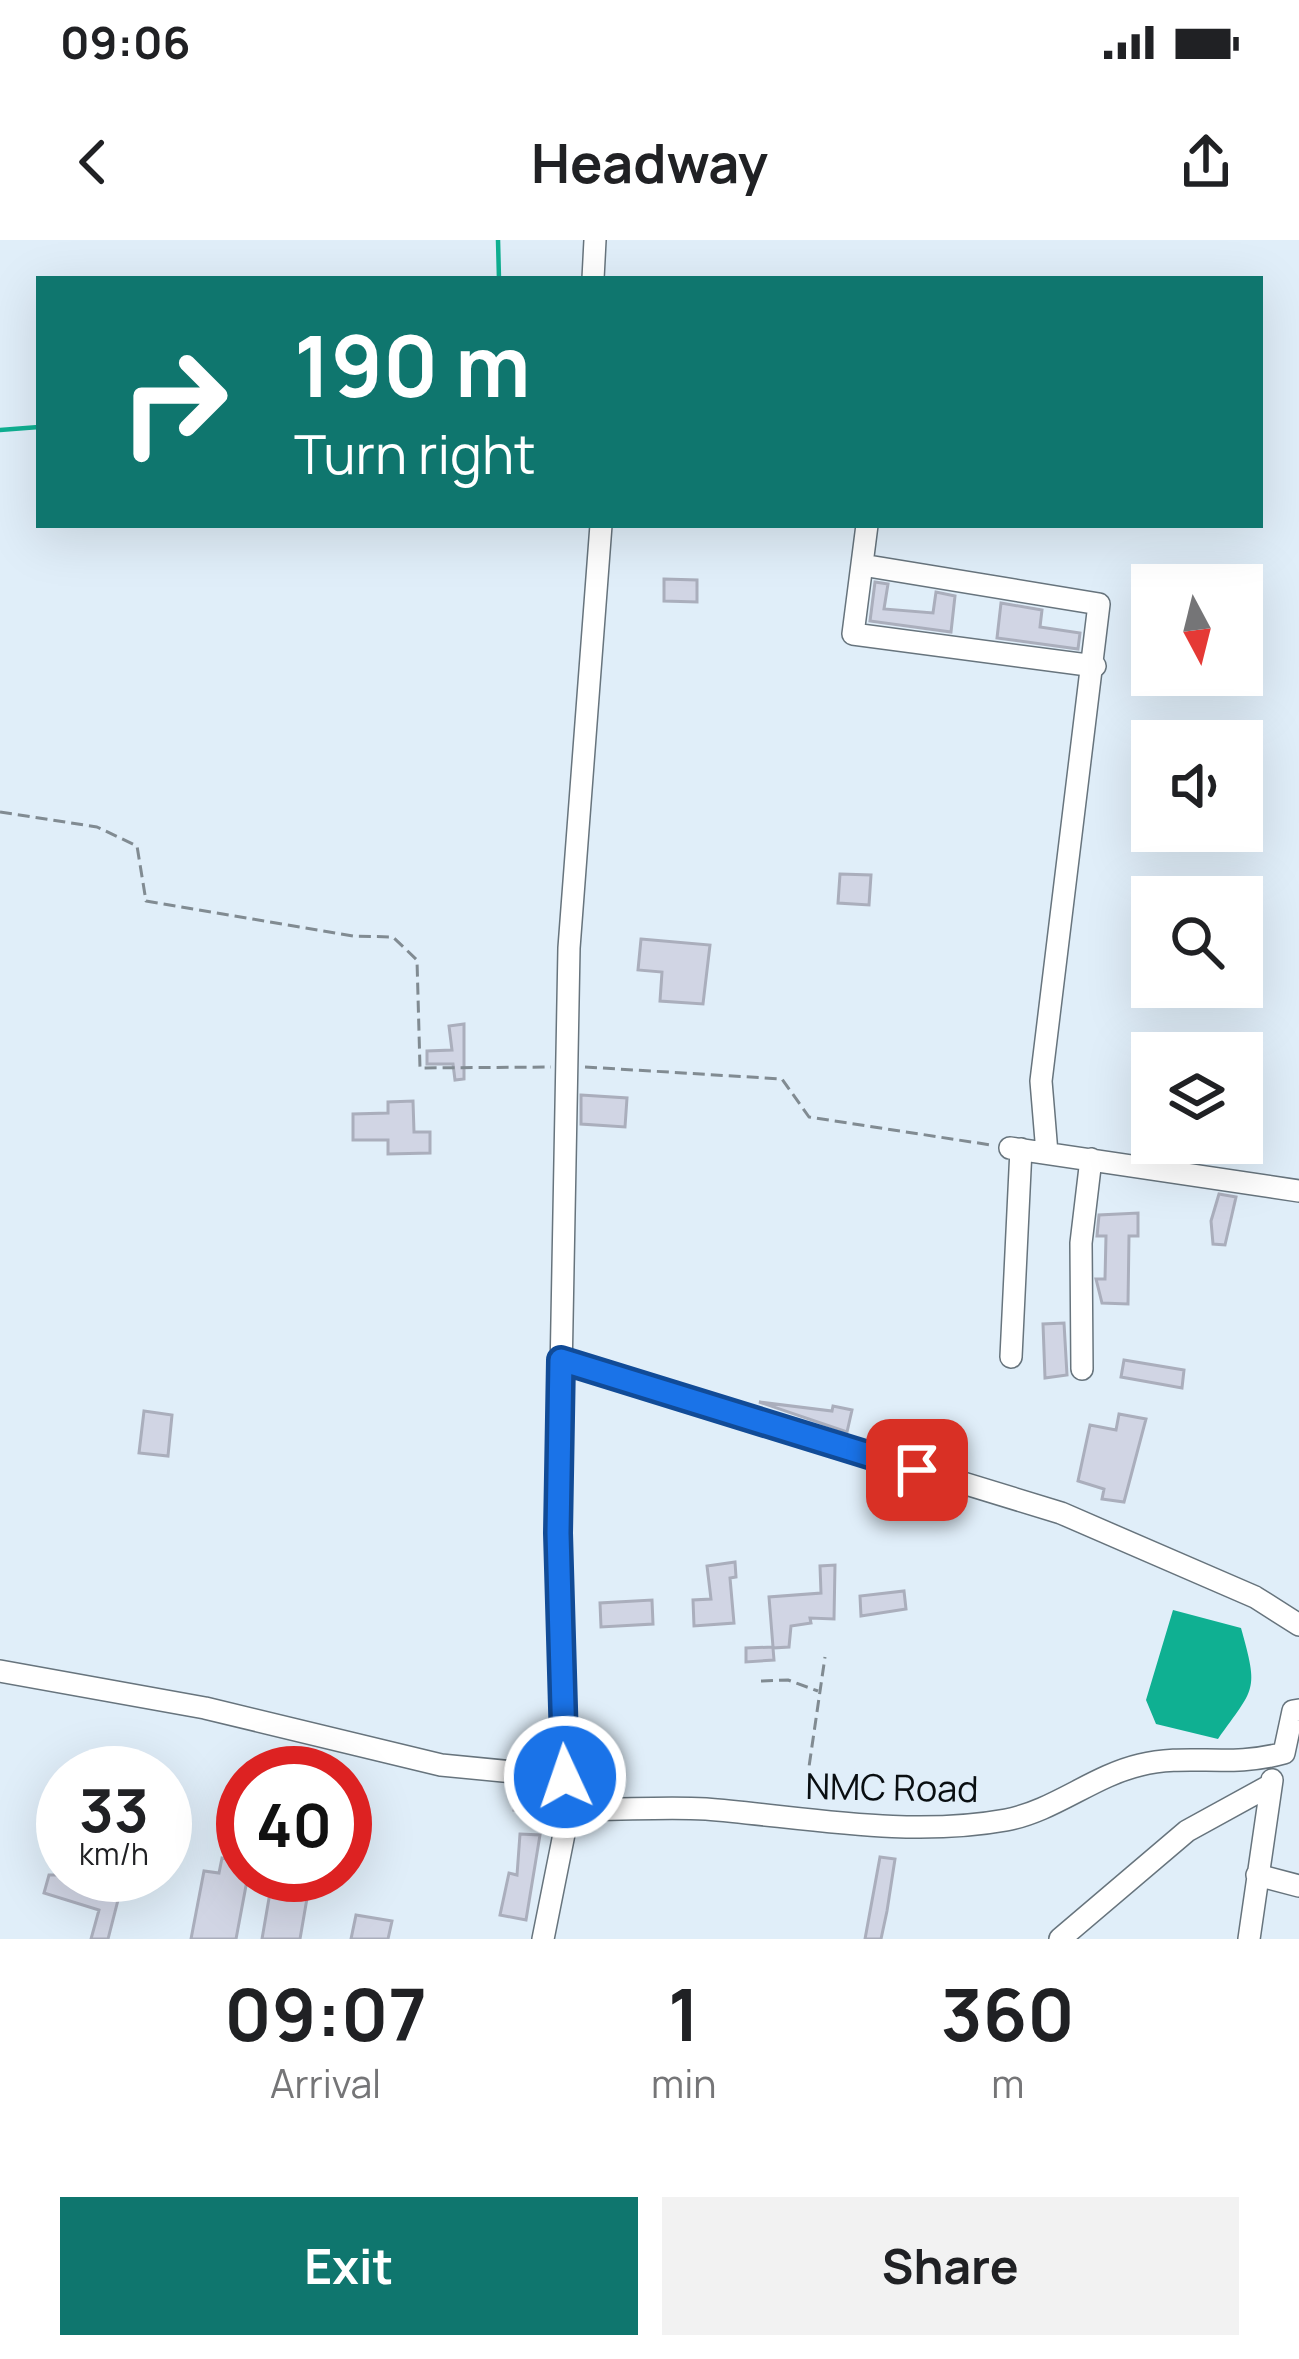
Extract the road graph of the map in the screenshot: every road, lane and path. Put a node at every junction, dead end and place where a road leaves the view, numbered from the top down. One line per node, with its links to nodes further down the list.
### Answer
1 (595, 240): 2 (street)
2 (593, 276)
3 (601, 528): 8 (street)
4 (867, 528): 5 (street)
5 (862, 565): 6 (street); 6 (street)
6 (1095, 666): 10 (street)
7 (0, 812): 8 (path)
8 (567, 1066): 9 (path); 14 (street)
9 (1016, 1149): 10 (street); 13 (street)
10 (1047, 1153): 11 (street)
11 (1090, 1159): 12 (street); 15 (street)
12 (1299, 1191)
13 (1011, 1357)
14 (561, 1360): 16 (street); 23 (street)
15 (1082, 1369)
16 (1299, 1624)
17 (825, 1658): 20 (path)
18 (0, 1671): 23 (street)
19 (760, 1681): 20 (path)
20 (820, 1691): 26 (path)
21 (1297, 1706): 22 (street)
22 (1284, 1753): 24 (street); 26 (street, NMC Road)
23 (565, 1777): 25 (street)
24 (1269, 1786): 27 (street); 30 (street)
25 (569, 1810): 26 (street, NMC Road); 29 (street)
26 (801, 1820)
27 (1257, 1876): 28 (street); 31 (street)
28 (1299, 1886)
29 (543, 1939)
30 (1060, 1939)
31 (1249, 1939)

